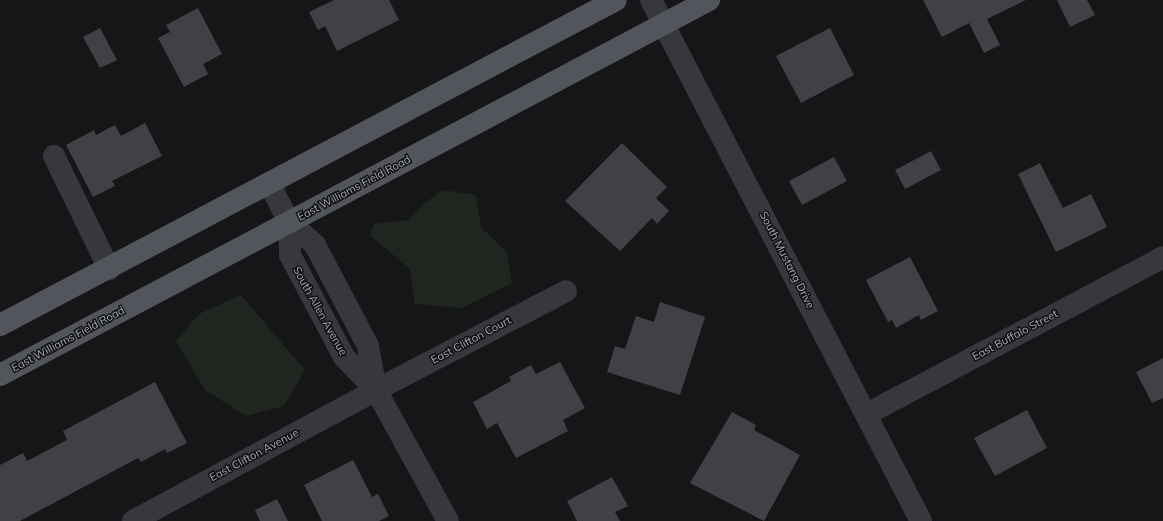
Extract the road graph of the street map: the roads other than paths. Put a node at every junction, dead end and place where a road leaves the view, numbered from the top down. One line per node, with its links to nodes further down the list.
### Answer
1 (616, 0): 6 (main road)
2 (651, 0): 4 (street, South Mustang Drive)
3 (708, 0): 4 (main road, East Williams Field Road)
4 (664, 24): 7 (main road, East Williams Field Road); 14 (street, South Mustang Drive)
5 (54, 156): 9 (street)
6 (270, 183): 7 (street, South Allen Avenue); 9 (main road)
7 (288, 222): 12 (main road, East Williams Field Road); 13 (street, South Allen Avenue)
8 (1163, 257): 14 (street, East Buffalo Street)
9 (109, 269): 11 (main road)
10 (566, 291): 13 (street, East Clifton Court)
11 (0, 325)
12 (0, 375)
13 (376, 390): 15 (street, East Clifton Avenue); 16 (street, South Allen Avenue)
14 (867, 414): 17 (street, South Mustang Drive)
15 (133, 521)
16 (448, 521)
17 (921, 521)

